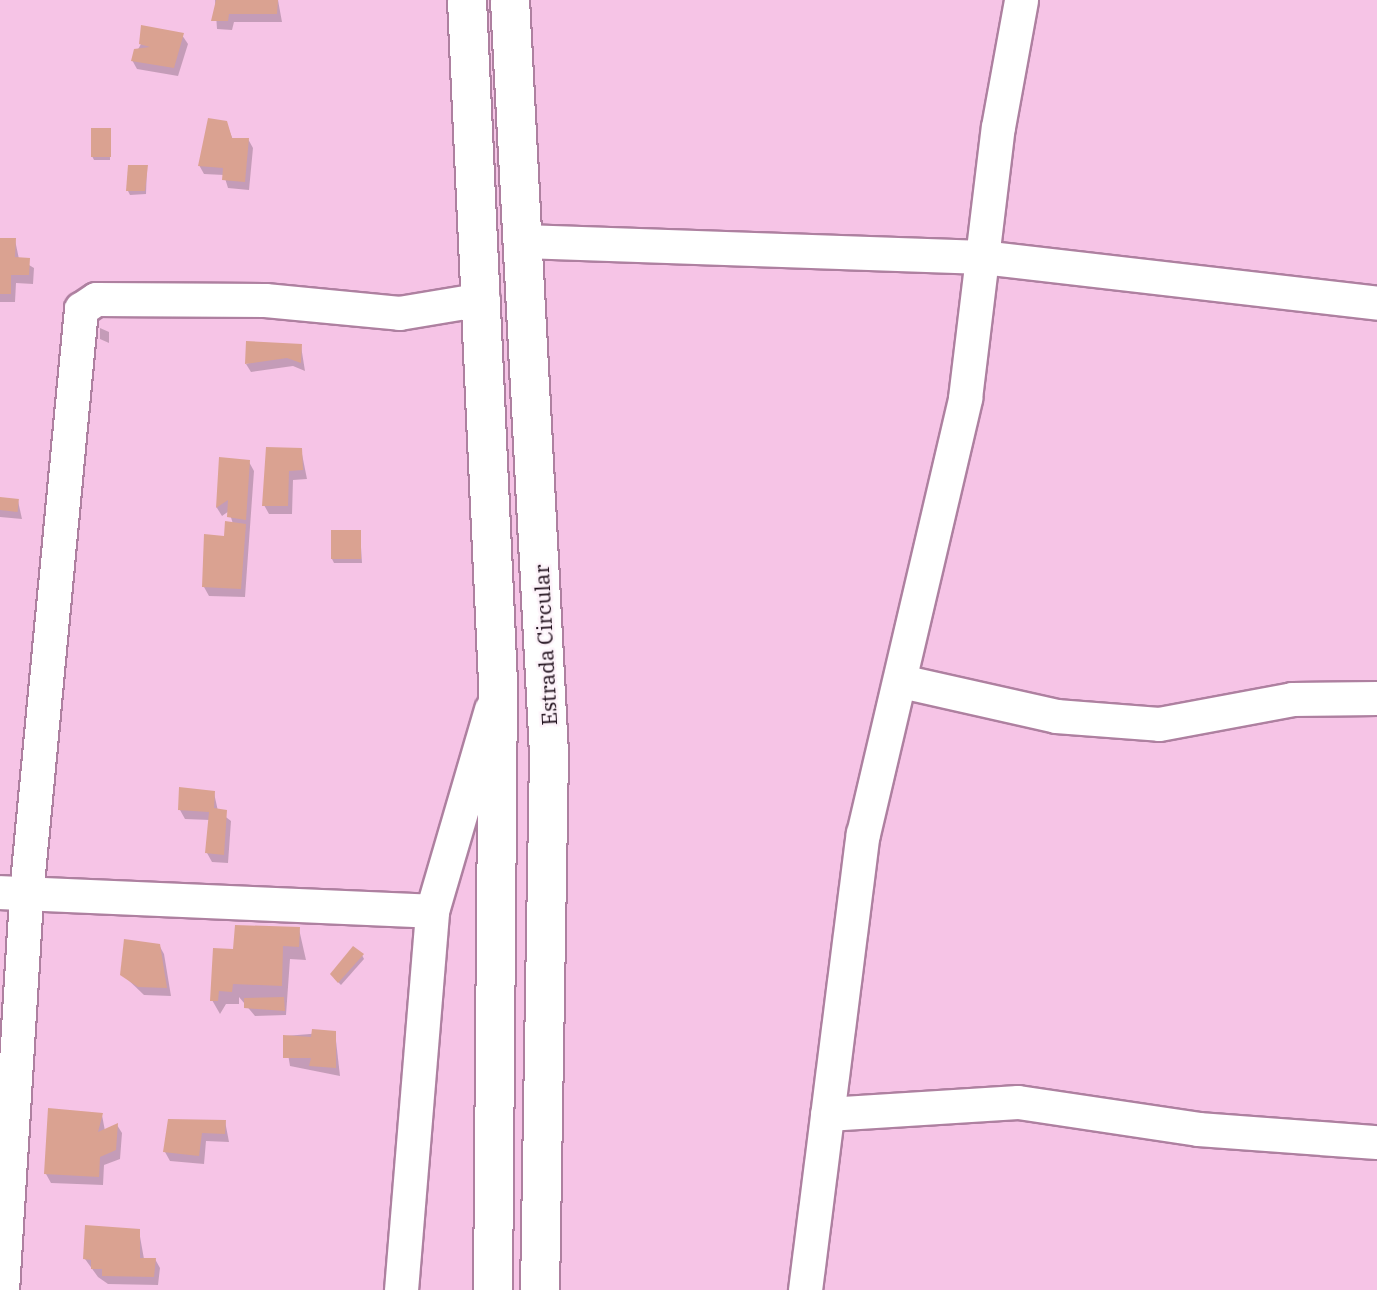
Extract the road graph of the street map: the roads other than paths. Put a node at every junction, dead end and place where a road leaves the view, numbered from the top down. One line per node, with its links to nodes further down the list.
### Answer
1 (467, 0): 6 (main road)
2 (510, 0): 4 (main road, Estrada Circular)
3 (1021, 0): 5 (street)
4 (525, 242): 5 (street); 18 (main road, Estrada Circular)
5 (982, 257): 7 (street); 8 (street)
6 (483, 299): 9 (main road); 11 (street)
7 (1377, 303)
8 (901, 681): 10 (street); 13 (street)
9 (498, 683): 12 (street); 17 (main road)
10 (1377, 698)
11 (13, 893): 12 (street); 15 (street)
12 (432, 911): 16 (street)
13 (827, 1114): 14 (street); 19 (street)
14 (1377, 1142)
15 (2, 1290)
16 (401, 1290)
17 (493, 1290)
18 (540, 1290)
19 (805, 1290)

